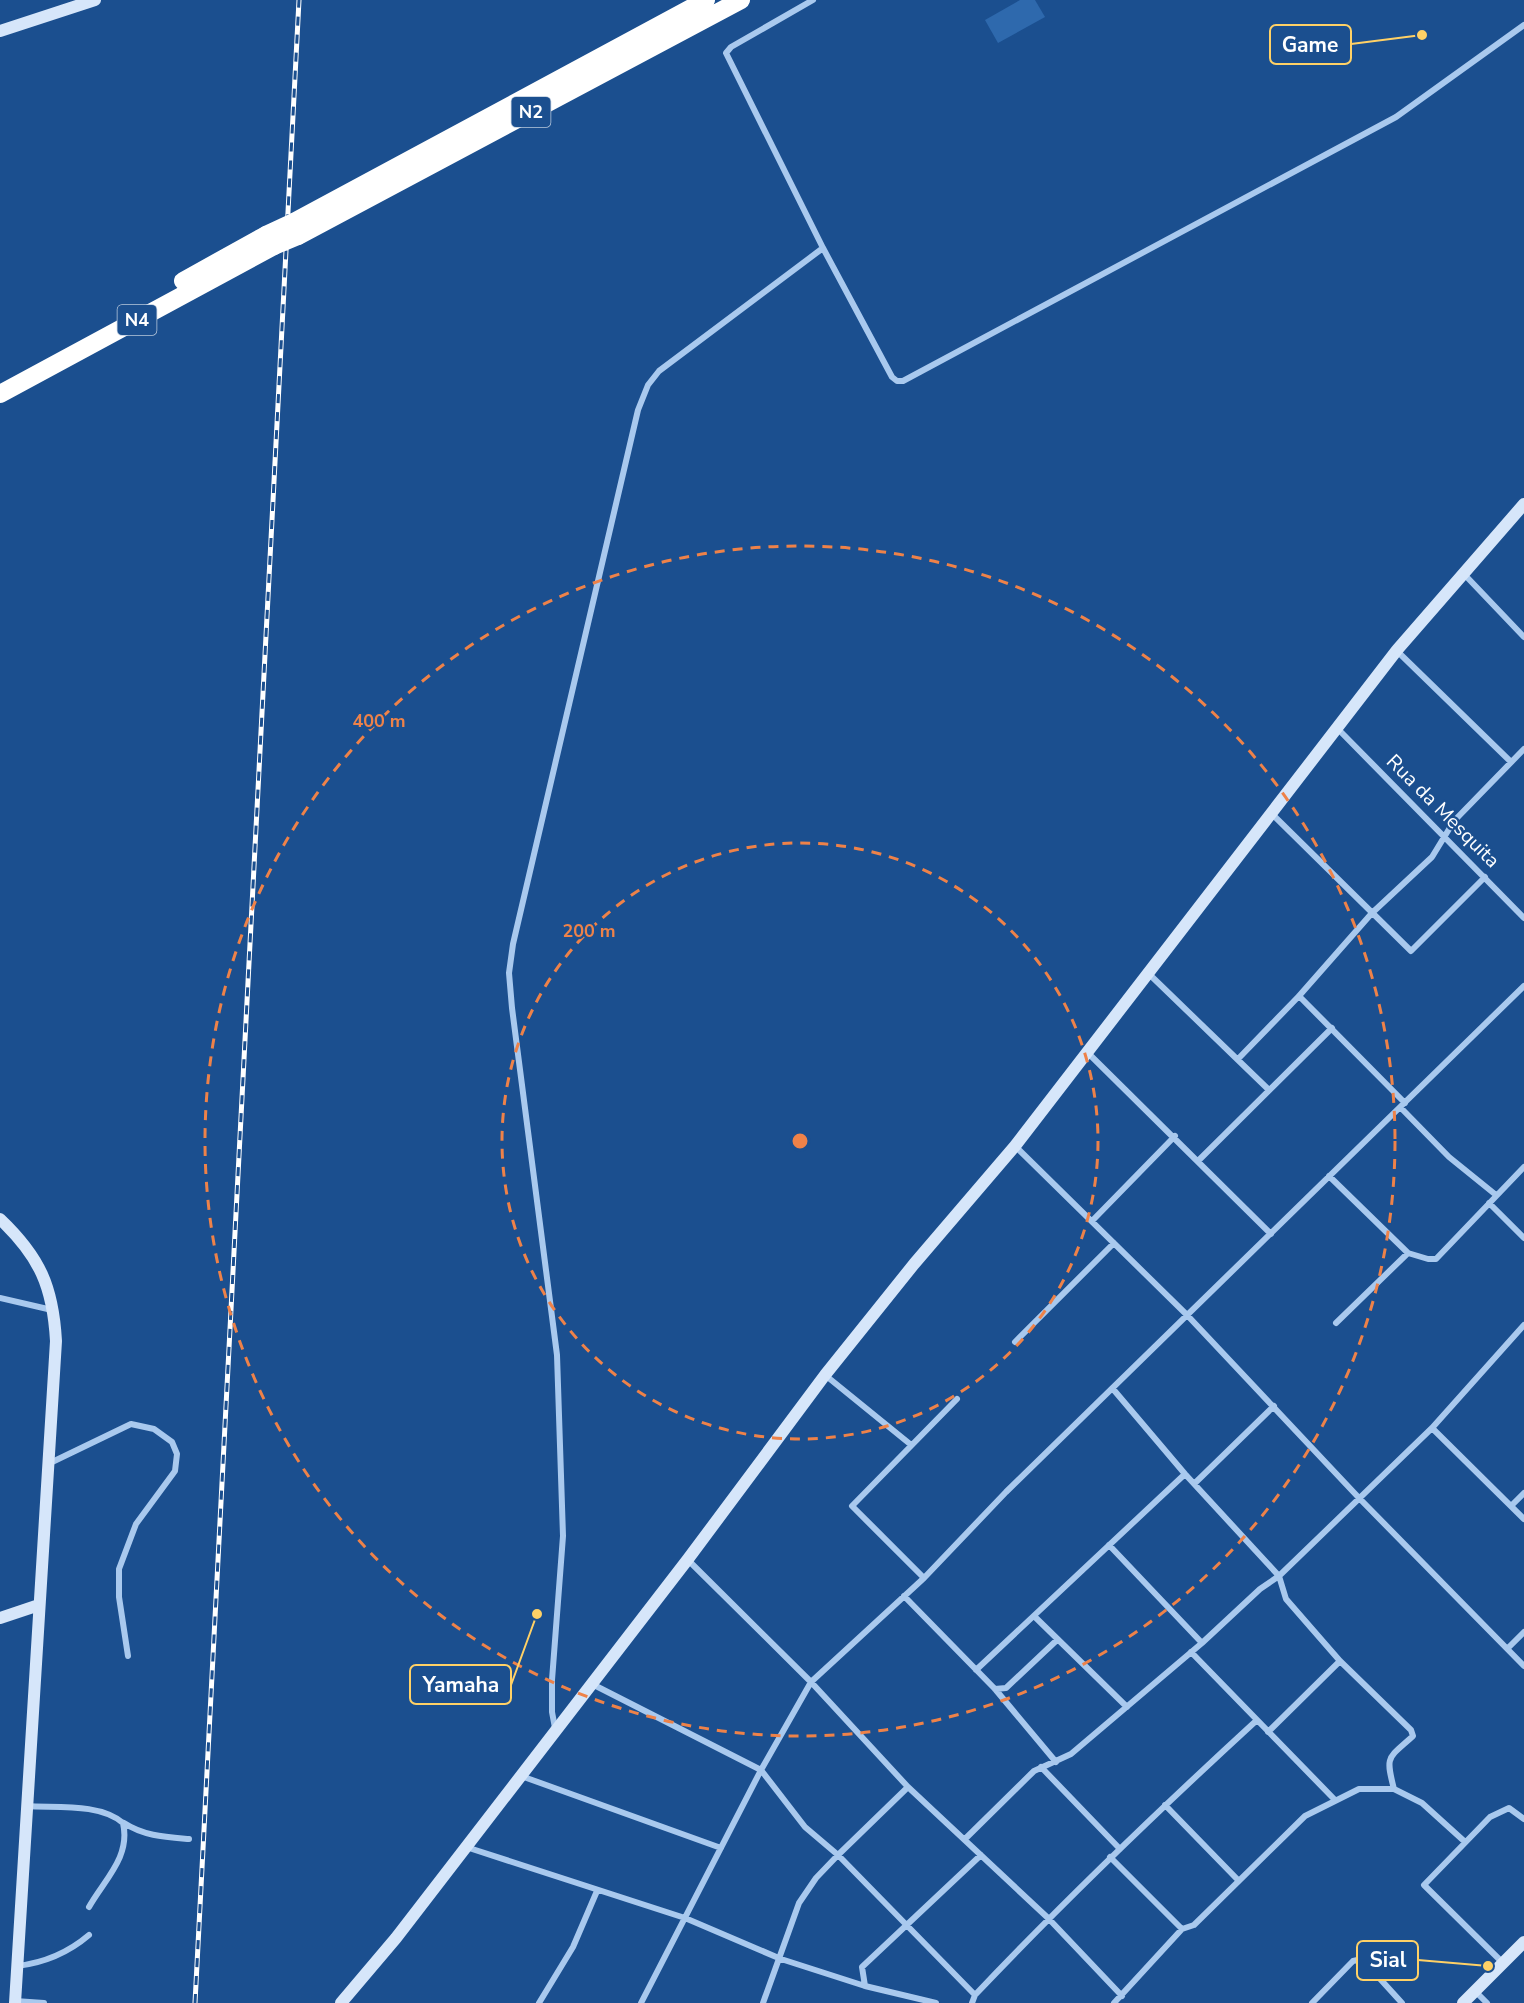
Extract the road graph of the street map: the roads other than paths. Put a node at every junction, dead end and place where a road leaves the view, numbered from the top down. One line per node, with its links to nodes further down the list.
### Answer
1 (95, 0): 6 (street)
2 (706, 0): 8 (highway, N2)
3 (741, 0): 7 (highway, N2)
4 (813, 0): 10 (street)
5 (1524, 25): 10 (street)
6 (0, 31)
7 (320, 224): 8 (highway, N4)
8 (296, 229): 9 (highway, N4, bridge)
9 (270, 240): 11 (highway, N4); 12 (highway, N4)
10 (823, 248): 87 (street)
11 (0, 381)
12 (0, 394)
13 (1524, 505): 14 (street)
14 (1462, 573): 15 (street); 16 (street)
15 (1524, 637)
16 (1397, 650): 17 (street); 19 (street)
17 (1337, 728): 20 (street); 21 (street, Rua da Mesquita)
18 (1524, 749): 19 (street)
19 (1511, 762): 21 (street)
20 (1271, 813): 23 (street); 25 (street)
21 (1445, 835): 22 (street, Rua da Mesquita); 23 (street)
22 (1485, 877): 23 (street); 24 (street, Rua da Mesquita)
23 (1372, 913): 27 (street)
24 (1524, 918)
25 (1149, 973): 29 (street); 30 (street)
26 (1524, 986): 32 (street)
27 (1299, 996): 28 (street); 30 (street)
28 (1332, 1028): 31 (street); 32 (street)
29 (1087, 1051): 33 (street); 34 (street)
30 (1238, 1059): 31 (street)
31 (1269, 1090): 35 (street)
32 (1403, 1105): 37 (street); 38 (street)
33 (1175, 1136): 35 (street); 41 (street)
34 (1015, 1146): 41 (street); 52 (street)
35 (1199, 1160): 42 (street)
36 (1524, 1167): 38 (street)
37 (1329, 1176): 42 (street); 45 (street)
38 (1496, 1195): 39 (street)
39 (1489, 1203): 43 (street); 45 (street)
40 (0, 1219): 47 (street)
41 (1092, 1221): 44 (street)
42 (1271, 1234): 48 (street)
43 (1524, 1238)
44 (1114, 1243): 48 (street); 51 (street)
45 (1408, 1252): 49 (street)
46 (0, 1298): 47 (street)
47 (54, 1310): 58 (street)
48 (1187, 1315): 53 (street); 55 (street)
49 (1336, 1323)
50 (1524, 1324): 56 (street)
51 (1016, 1342)
52 (825, 1375): 57 (street); 66 (street)
53 (1113, 1389): 59 (street); 68 (street)
54 (957, 1399): 57 (street)
55 (1274, 1406): 60 (street); 62 (street)
56 (1432, 1428): 62 (street); 63 (street)
57 (910, 1444): 68 (street)
58 (48, 1464): 70 (street); 78 (street)
59 (1185, 1474): 60 (street); 65 (street)
60 (1195, 1483): 67 (street)
61 (1524, 1493): 63 (street)
62 (1360, 1499): 67 (street); 76 (street)
63 (1511, 1506): 64 (street)
64 (1524, 1519)
65 (1109, 1545): 71 (street); 75 (street)
66 (688, 1559): 82 (street); 83 (street)
67 (1279, 1575): 75 (street); 79 (street)
68 (924, 1578): 69 (street)
69 (904, 1596): 81 (street); 82 (street)
70 (39, 1605): 72 (street); 97 (street)
71 (1034, 1616): 74 (street); 81 (street)
72 (0, 1618)
73 (1524, 1632): 76 (street)
74 (1058, 1640): 84 (street); 85 (street)
75 (1202, 1643): 77 (street)
76 (1508, 1648): 80 (street)
77 (1191, 1652): 85 (street); 86 (street)
78 (128, 1656)
79 (1340, 1661): 88 (street); 94 (street)
80 (1524, 1665)
81 (976, 1670): 84 (street)
82 (811, 1682): 91 (street); 93 (street)
83 (590, 1683): 87 (street); 91 (street)
84 (994, 1689): 89 (street)
85 (1127, 1707): 89 (street)
86 (1257, 1720): 88 (street); 96 (street)
87 (555, 1728): 92 (street)
88 (1269, 1732): 95 (street)
89 (1056, 1762): 90 (street)
90 (1041, 1767): 101 (street); 105 (street)
91 (761, 1770): 104 (street); 106 (street)
92 (521, 1775): 103 (street); 104 (street)
93 (908, 1787): 101 (street); 106 (street)
94 (1394, 1789): 95 (street); 102 (street)
95 (1335, 1800): 109 (street)
96 (1165, 1804): 105 (street); 109 (street)
97 (27, 1806): 99 (street); 120 (street)
98 (1524, 1819): 102 (street)
99 (123, 1823): 100 (street); 111 (street)
100 (189, 1839)
101 (965, 1839): 107 (street)
102 (1464, 1841): 119 (street)
103 (466, 1846): 110 (street); 128 (street)
104 (721, 1848): 112 (street)
105 (1120, 1849): 108 (street)
106 (838, 1855): 114 (street); 118 (street)
107 (981, 1855): 113 (street); 114 (street)
108 (1110, 1857): 113 (street); 115 (street)
109 (1237, 1879): 115 (street)
110 (597, 1891): 112 (street); 126 (street)
111 (89, 1907)
112 (685, 1918): 118 (street); 129 (street)
113 (1048, 1918): 123 (street); 124 (street)
114 (906, 1925): 121 (street); 123 (street)
115 (1182, 1929): 124 (street)
116 (89, 1935): 120 (street)
117 (1524, 1942): 119 (street)
118 (781, 1959): 121 (street); 130 (street)
119 (1503, 1963): 122 (street)
120 (17, 1966): 125 (street)
121 (865, 1986): 131 (street)
122 (1476, 1991): 136 (street); 137 (street)
123 (975, 1995): 132 (street)
124 (1122, 1996): 133 (street)
125 (15, 2002): 127 (street)
126 (540, 2002)
127 (44, 2003)
128 (341, 2003)
129 (641, 2003)
130 (763, 2003)
131 (936, 2003)
132 (972, 2003)
133 (1114, 2003)
134 (1312, 2003): 135 (street)
135 (1402, 2003)
136 (1463, 2003)
137 (1487, 2003)

